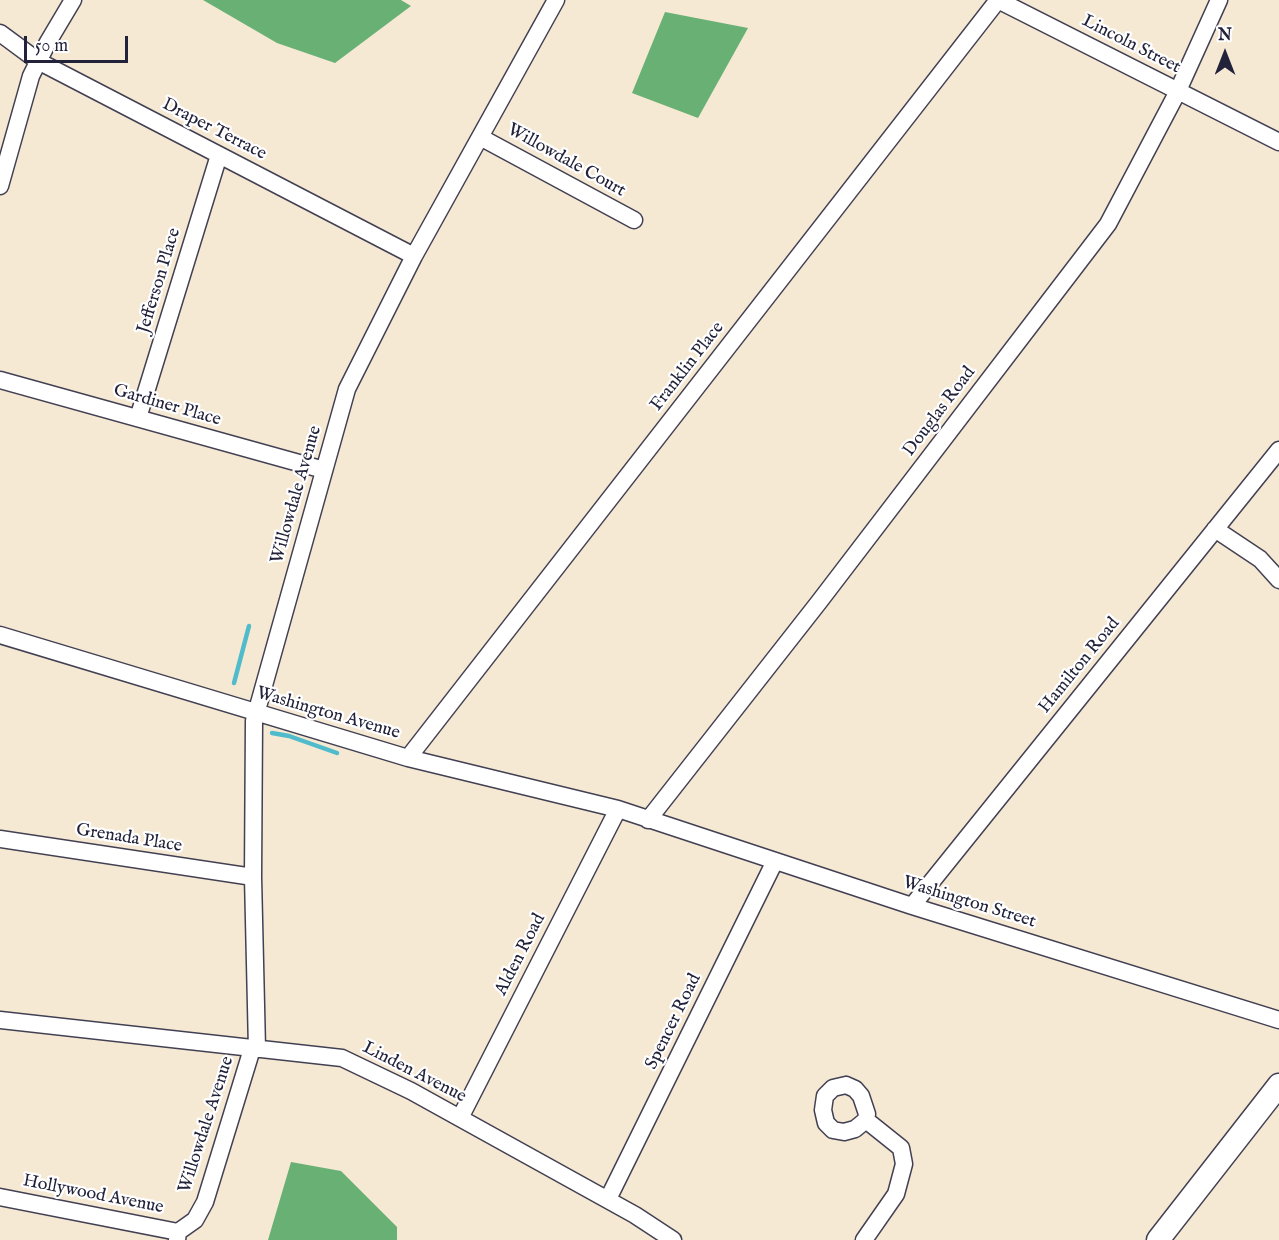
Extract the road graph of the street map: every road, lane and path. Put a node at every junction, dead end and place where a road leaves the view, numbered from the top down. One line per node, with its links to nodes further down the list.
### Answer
1 (73, 0): 6 (street)
2 (556, 0): 8 (street, Willowdale Avenue)
3 (998, 0): 7 (street, Lincoln Street); 22 (street, Franklin Place)
4 (1219, 0): 7 (street, Douglas Road)
5 (0, 33): 6 (street, Draper Terrace)
6 (38, 61): 10 (street, Draper Terrace); 11 (street)
7 (1178, 91): 9 (street, Lincoln Street); 24 (street, Douglas Road)
8 (480, 136): 12 (street, Willowdale Court); 13 (street, Willowdale Avenue)
9 (1279, 142)
10 (219, 155): 13 (street, Draper Terrace); 15 (street, Jefferson Place)
11 (0, 186)
12 (634, 220)
13 (414, 256): 17 (street, Willowdale Avenue)
14 (0, 380): 15 (street, Gardiner Place)
15 (138, 418): 17 (street, Gardiner Place)
16 (1279, 450): 18 (street, Hamilton Road)
17 (324, 470): 21 (street, Willowdale Avenue)
18 (1215, 529): 19 (street); 28 (street, Hamilton Road)
19 (1279, 580)
20 (0, 635): 21 (street, Washington Avenue)
21 (256, 714): 22 (street, Washington Avenue); 27 (street, Willowdale Avenue)
22 (408, 758): 23 (street, Washington Avenue)
23 (618, 809): 24 (street, Washington Avenue); 33 (street, Alden Road)
24 (648, 820): 26 (street, Washington Street)
25 (0, 838): 27 (street, Grenada Place)
26 (774, 861): 28 (street, Washington Street); 36 (street, Spencer Road)
27 (253, 877): 31 (street, Willowdale Avenue)
28 (912, 906): 30 (street, Washington Street)
29 (0, 1020): 31 (street, Linden Avenue)
30 (1279, 1020)
31 (254, 1049): 33 (street, Linden Avenue); 37 (street, Willowdale Avenue)
32 (1279, 1085): 40 (street)
33 (460, 1118): 36 (street, Linden Avenue)
34 (866, 1120): 39 (street)
35 (0, 1197): 37 (street, Hollywood Avenue)
36 (608, 1199): 38 (street, Linden Avenue)
37 (178, 1236)
38 (673, 1240)
39 (864, 1240)
40 (1158, 1240)

